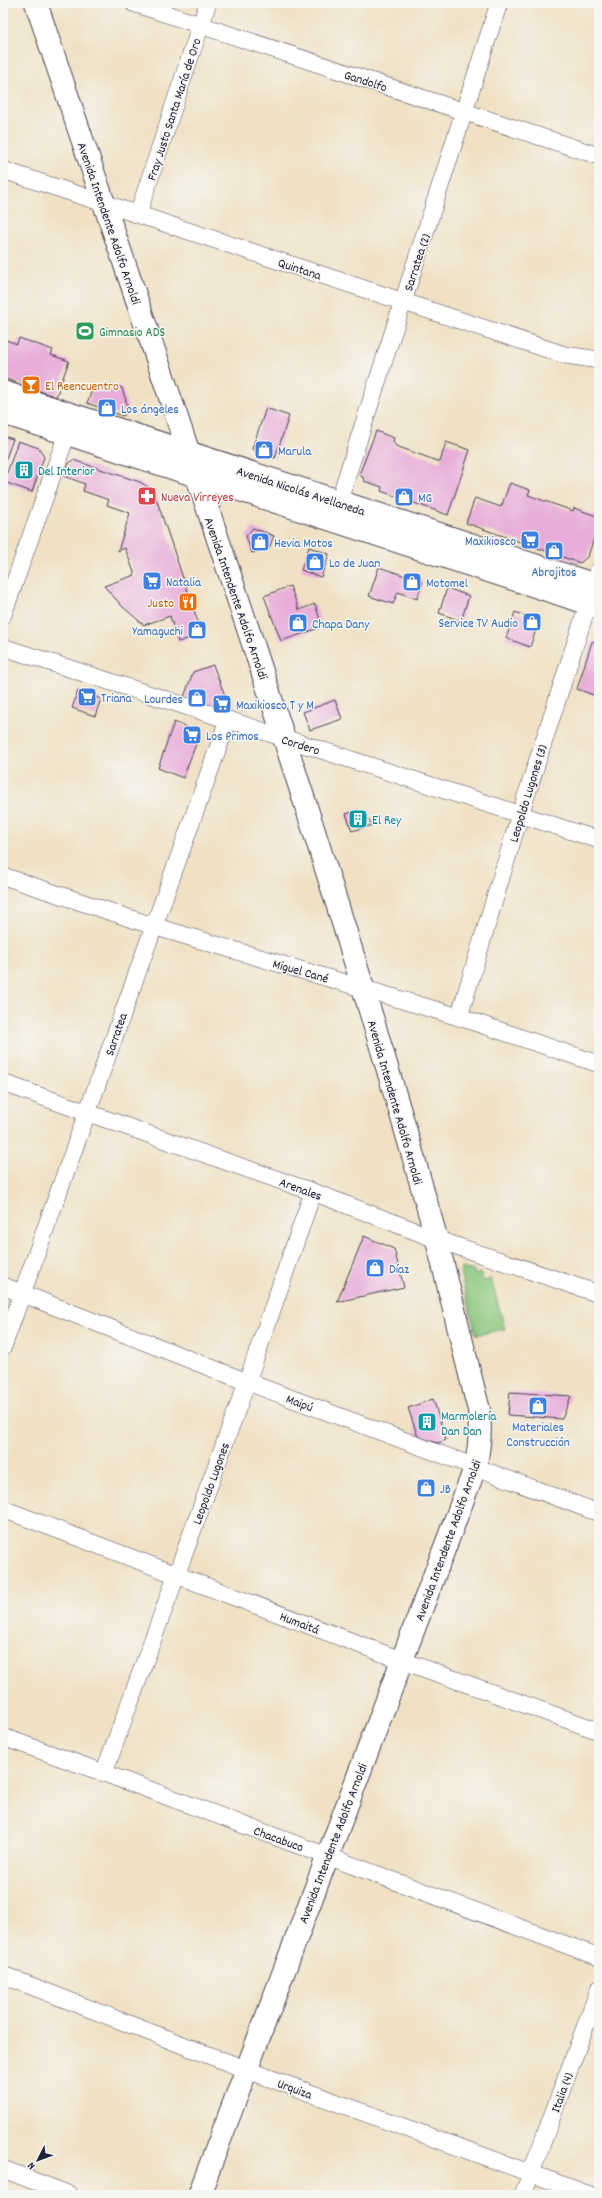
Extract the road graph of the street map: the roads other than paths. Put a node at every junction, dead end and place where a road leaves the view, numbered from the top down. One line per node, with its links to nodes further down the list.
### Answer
1 (36, 3): 9 (main road, Avenida Intendente Adolfo Arnoldi)
2 (133, 3): 5 (street, Gandolfo)
3 (208, 3): 5 (street, Fray Justo Santa María de Oro)
4 (499, 3): 6 (street, Sarratea (2))
5 (200, 26): 6 (street, Gandolfo); 10 (street, Fray Justo Santa María de Oro)
6 (465, 112): 7 (street, Gandolfo); 11 (street, Sarratea (2))
7 (599, 156)
8 (3, 170): 9 (street, Quintana)
9 (103, 203): 10 (street, Quintana); 16 (main road, Avenida Intendente Adolfo Arnoldi)
10 (138, 214): 11 (street, Quintana)
11 (403, 302): 12 (street, Quintana); 18 (street, Sarratea (2))
12 (599, 360)
13 (3, 392): 16 (main road, Avenida Nicolás Avellaneda)
14 (3, 413): 15 (main road, Avenida Nicolás Avellaneda)
15 (67, 434): 17 (main road, Avenida Nicolás Avellaneda); 20 (street)
16 (188, 452): 17 (main road, Avenida Intendente Adolfo Arnoldi); 18 (main road, Avenida Nicolás Avellaneda)
17 (195, 475): 18 (main road, Avenida Nicolás Avellaneda); 23 (main road, Avenida Intendente Adolfo Arnoldi)
18 (336, 511): 19 (main road, Avenida Nicolás Avellaneda)
19 (596, 590): 24 (street, Leopoldo Lugones (3))
20 (3, 615)
21 (3, 647): 22 (street, Cordero)
22 (228, 720): 23 (street, Cordero); 27 (street, Sarratea)
23 (284, 738): 24 (street, Cordero); 28 (main road, Avenida Intendente Adolfo Arnoldi)
24 (520, 815): 25 (street, Cordero); 29 (street, Leopoldo Lugones (3))
25 (599, 840)
26 (3, 876): 27 (street, Miguel Cané)
27 (153, 926): 28 (street, Miguel Cané); 32 (street, Sarratea)
28 (362, 988): 29 (street, Miguel Cané); 34 (main road, Avenida Intendente Adolfo Arnoldi)
29 (459, 1016): 30 (street, Miguel Cané)
30 (599, 1064)
31 (3, 1083): 32 (street, Arenales)
32 (87, 1114): 33 (street, Arenales); 36 (street, Sarratea)
33 (313, 1192): 34 (street, Arenales); 39 (street, Leopoldo Lugones)
34 (436, 1239): 37 (street, Arenales); 40 (main road, Avenida Intendente Adolfo Arnoldi)
35 (3, 1286): 36 (street, Maipú)
36 (22, 1293): 38 (street, Sarratea); 39 (street, Maipú)
37 (599, 1294)
38 (3, 1347)
39 (247, 1382): 40 (street, Maipú); 43 (street, Leopoldo Lugones)
40 (475, 1468): 42 (street, Maipú); 44 (main road, Avenida Intendente Adolfo Arnoldi)
41 (3, 1510): 43 (street, Humaitá)
42 (599, 1513)
43 (176, 1574): 44 (street, Humaitá); 47 (street, Leopoldo Lugones)
44 (403, 1661): 45 (street, Humaitá); 48 (main road, Avenida Intendente Adolfo Arnoldi)
45 (599, 1731)
46 (3, 1737): 47 (street, Chacabuco)
47 (104, 1773): 48 (street, Chacabuco)
48 (327, 1856): 49 (street, Chacabuco); 52 (main road, Avenida Intendente Adolfo Arnoldi)
49 (599, 1957)
50 (3, 1975): 52 (street, Urquiza)
51 (599, 1989): 54 (street, Italia (4))
52 (247, 2070): 54 (street, Urquiza); 56 (main road, Avenida Intendente Adolfo Arnoldi)
53 (3, 2169): 55 (street)
54 (531, 2174): 57 (street, Italia (4)); 58 (street, Urquiza)
55 (70, 2195)
56 (199, 2195)
57 (523, 2195)
58 (590, 2195)

